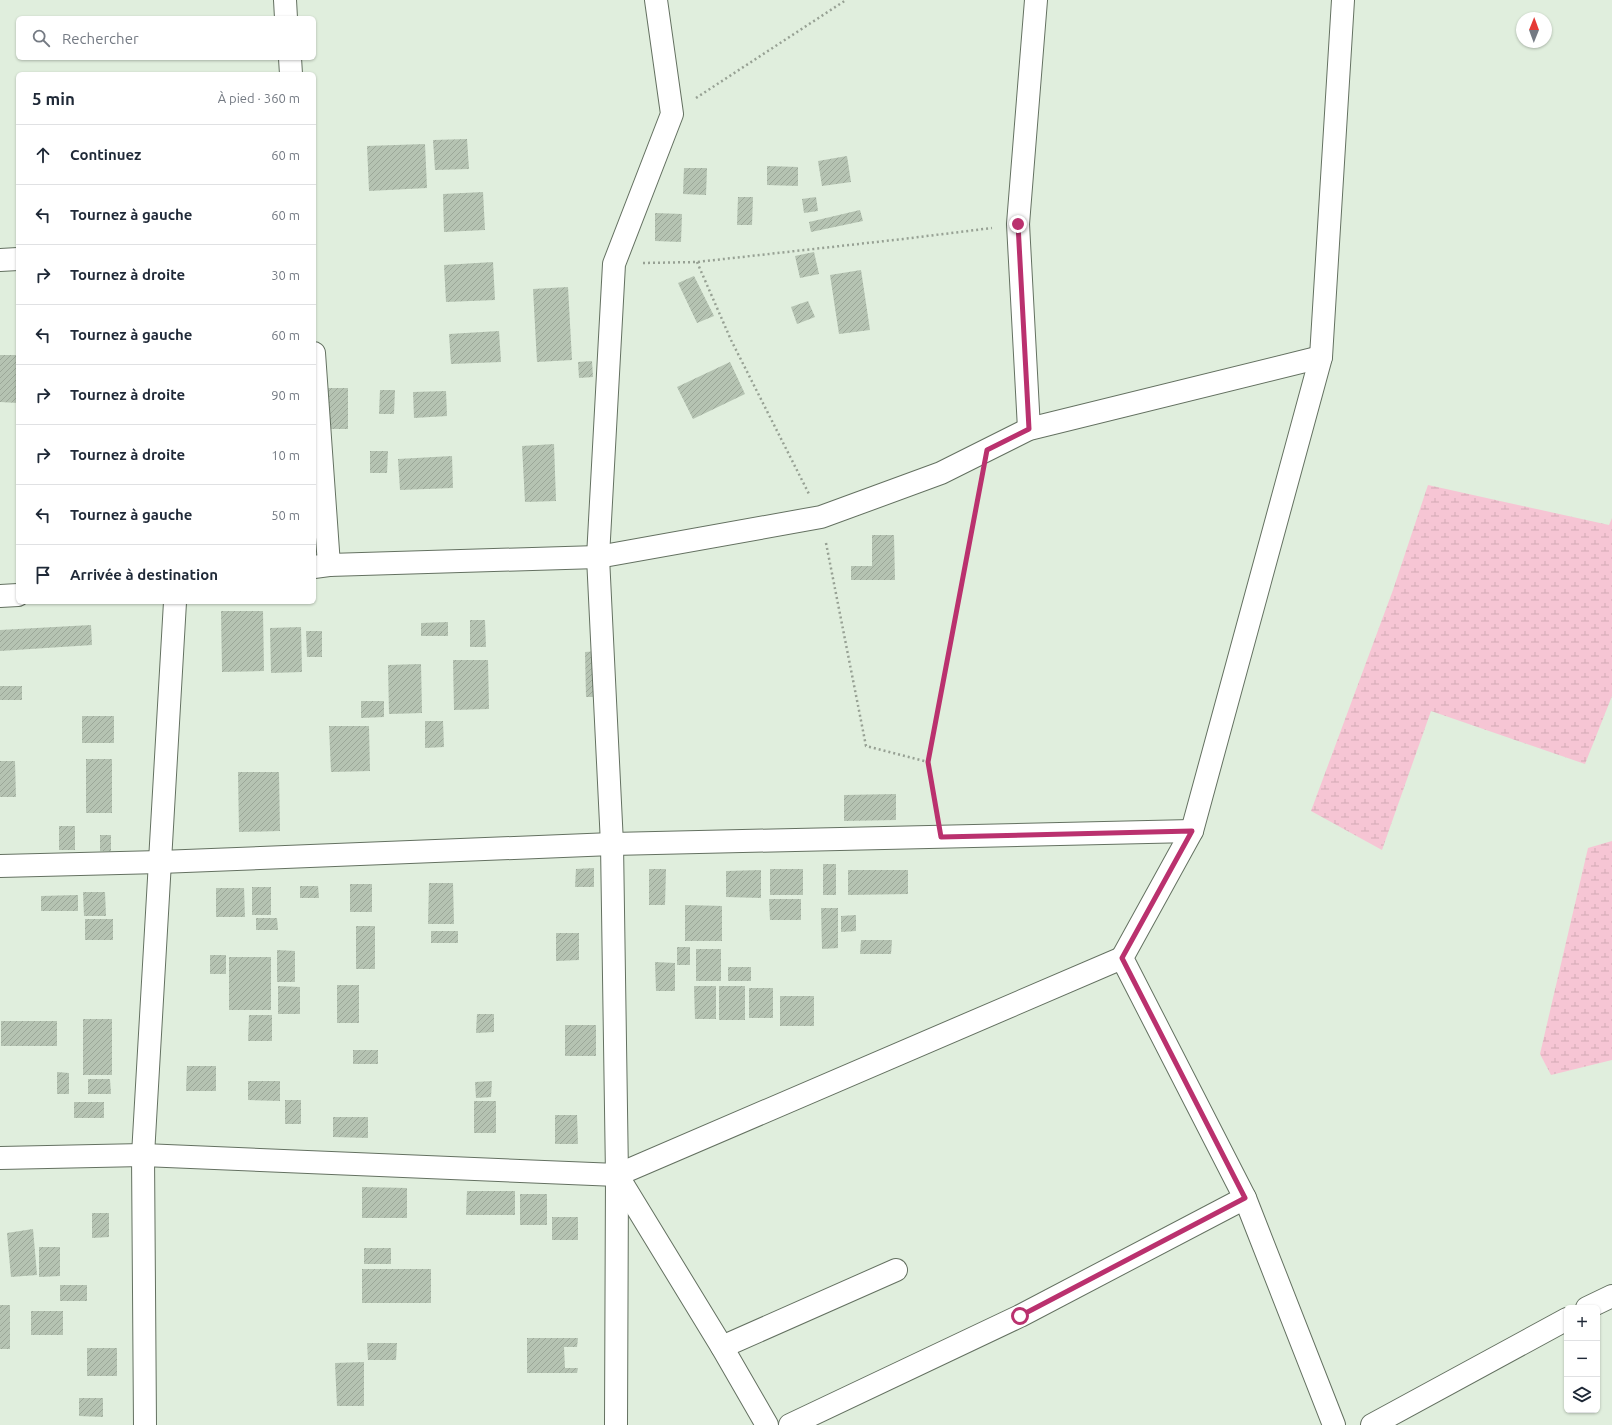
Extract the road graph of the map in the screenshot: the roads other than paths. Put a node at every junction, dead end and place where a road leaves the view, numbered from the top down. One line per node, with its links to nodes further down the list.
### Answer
1 (285, 0): 5 (street)
2 (656, 0): 13 (street)
3 (1036, 0): 12 (street)
4 (1343, 0): 10 (street)
5 (286, 16)
6 (290, 60): 7 (street)
7 (291, 72)
8 (16, 259): 9 (street)
9 (0, 260)
10 (1321, 357): 12 (street); 18 (street)
11 (316, 406): 14 (street)
12 (1029, 429): 13 (street)
13 (598, 557): 14 (street); 19 (street)
14 (322, 566)
15 (16, 595): 16 (street)
16 (0, 596)
17 (175, 604): 20 (street)
18 (1192, 831): 19 (street); 22 (street)
19 (612, 844): 20 (street); 25 (street)
20 (160, 862): 21 (street); 23 (street)
21 (0, 866)
22 (1122, 958): 25 (street); 26 (street)
23 (143, 1156): 24 (street); 25 (street); 32 (street)
24 (0, 1158)
25 (617, 1175): 31 (street); 33 (street)
26 (1245, 1198): 35 (street); 36 (street)
27 (896, 1270): 31 (street)
28 (1612, 1296): 29 (street)
29 (1593, 1305)
30 (1564, 1321): 37 (street)
31 (722, 1347): 34 (street)
32 (145, 1425)
33 (616, 1425)
34 (767, 1425)
35 (790, 1425)
36 (1334, 1425)
37 (1372, 1425)

